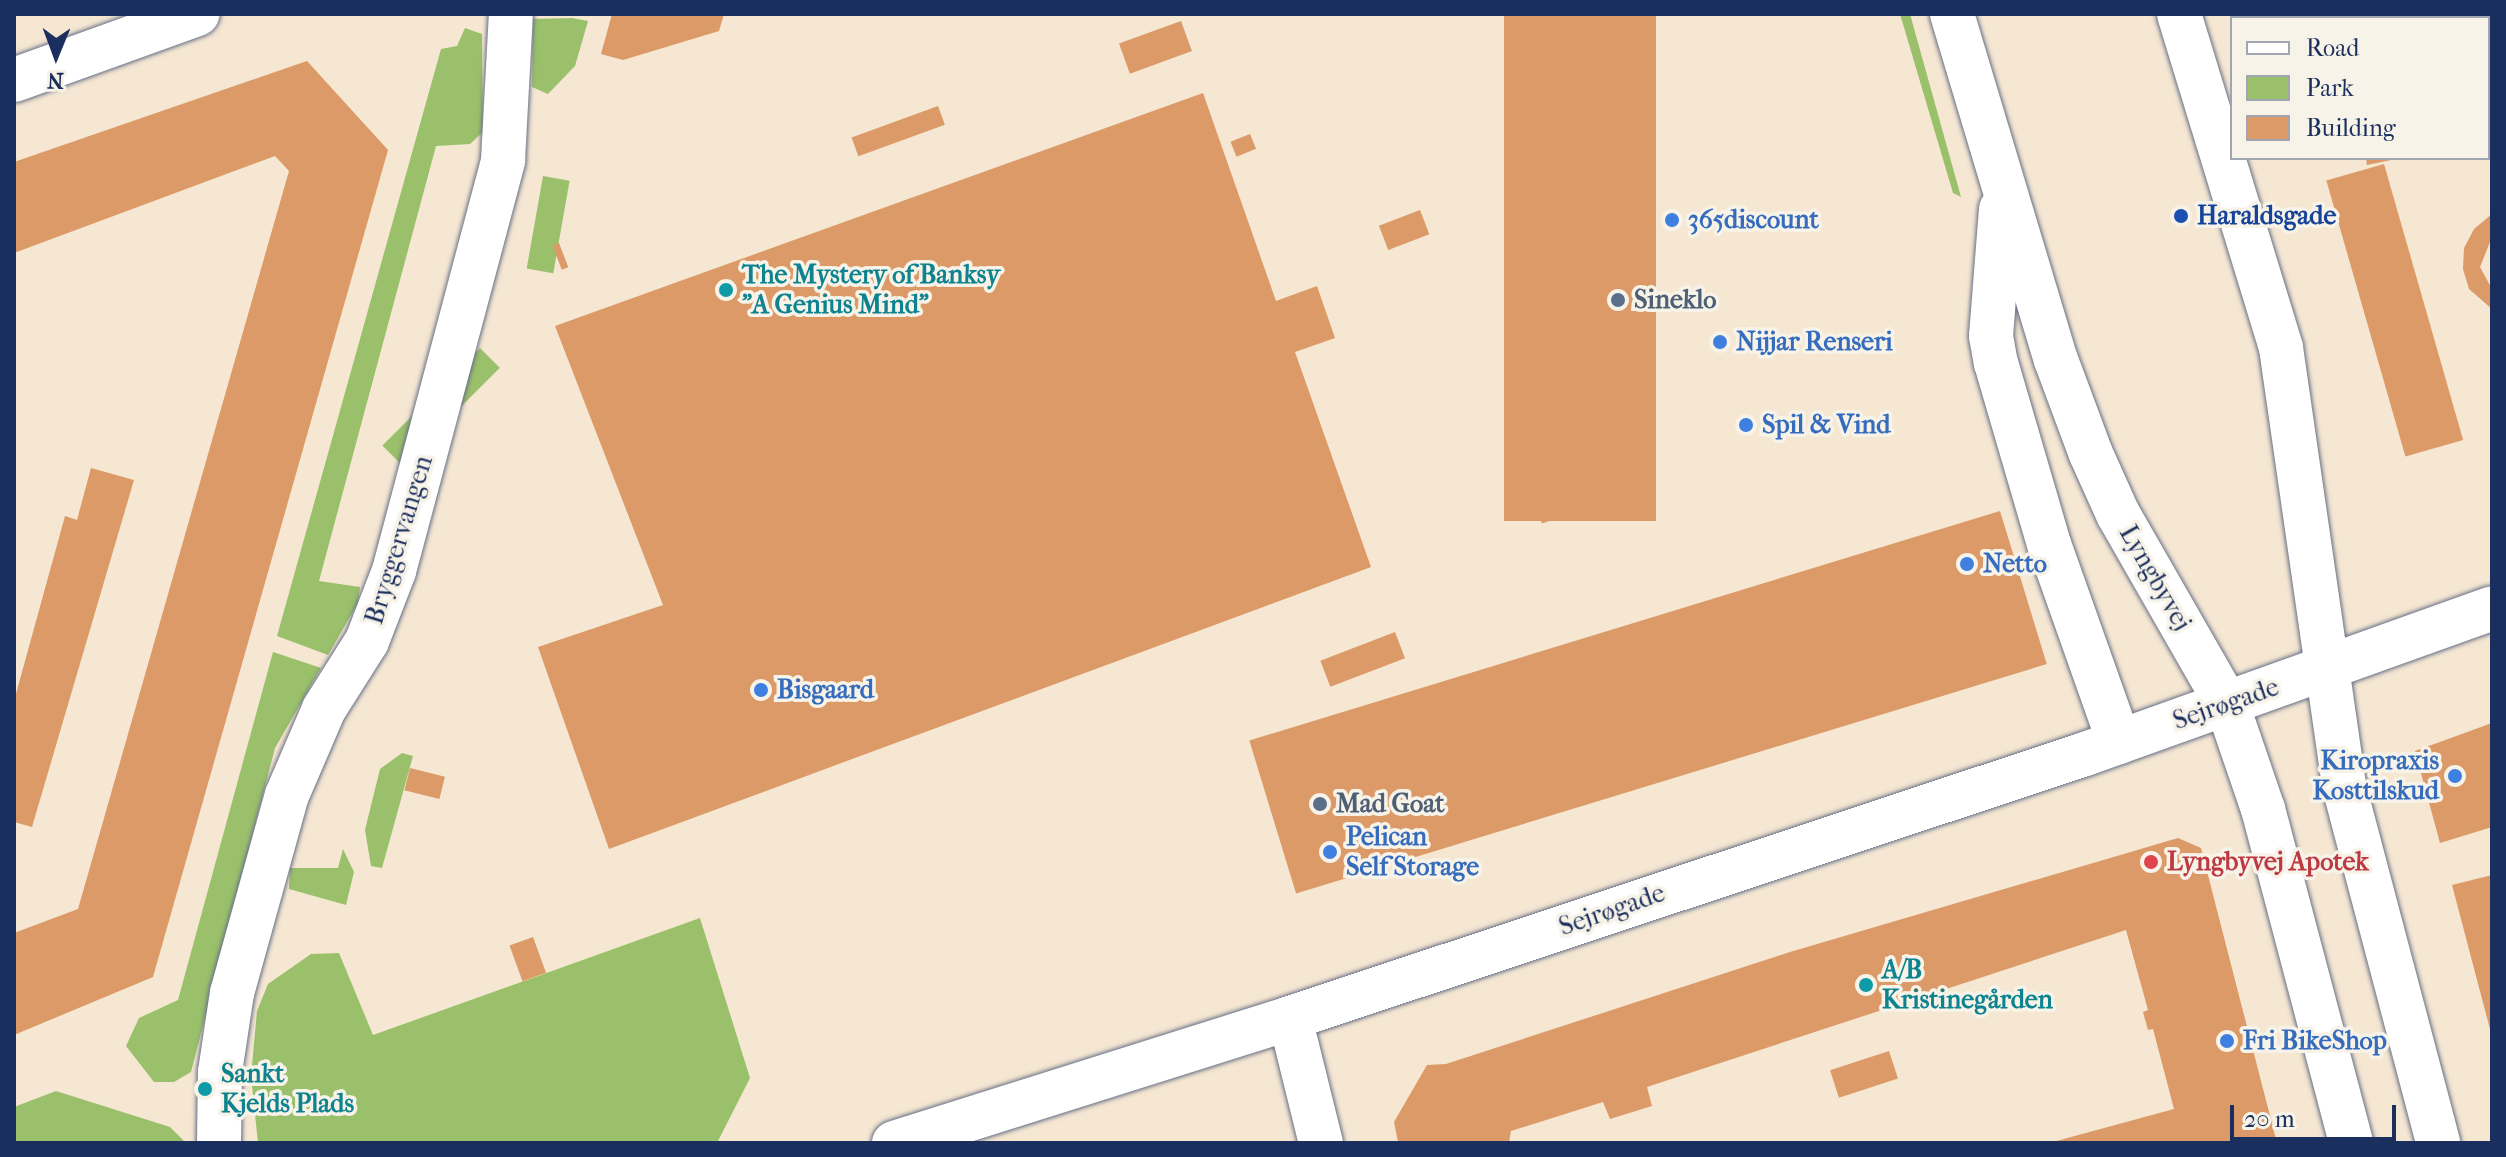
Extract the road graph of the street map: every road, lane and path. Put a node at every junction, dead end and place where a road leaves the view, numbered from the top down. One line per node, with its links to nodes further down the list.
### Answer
1 (197, 14): 5 (street)
2 (511, 14): 12 (street, Bryggervangen)
3 (1952, 14): 6 (street, Lyngbyvej)
4 (2179, 14): 8 (street)
5 (14, 80)
6 (2003, 184): 9 (street, Lyngbyvej); 10 (street)
7 (2492, 608): 8 (street)
8 (2327, 668): 9 (street, Sejrøgade); 16 (street)
9 (2227, 704): 10 (street, Sejrøgade); 15 (street, Lyngbyvej)
10 (2119, 742): 11 (street, Sejrøgade)
11 (1290, 1018): 13 (street, Sejrøgade); 14 (street)
12 (219, 1143)
13 (894, 1143)
14 (1321, 1143)
15 (2351, 1143)
16 (2438, 1143)

